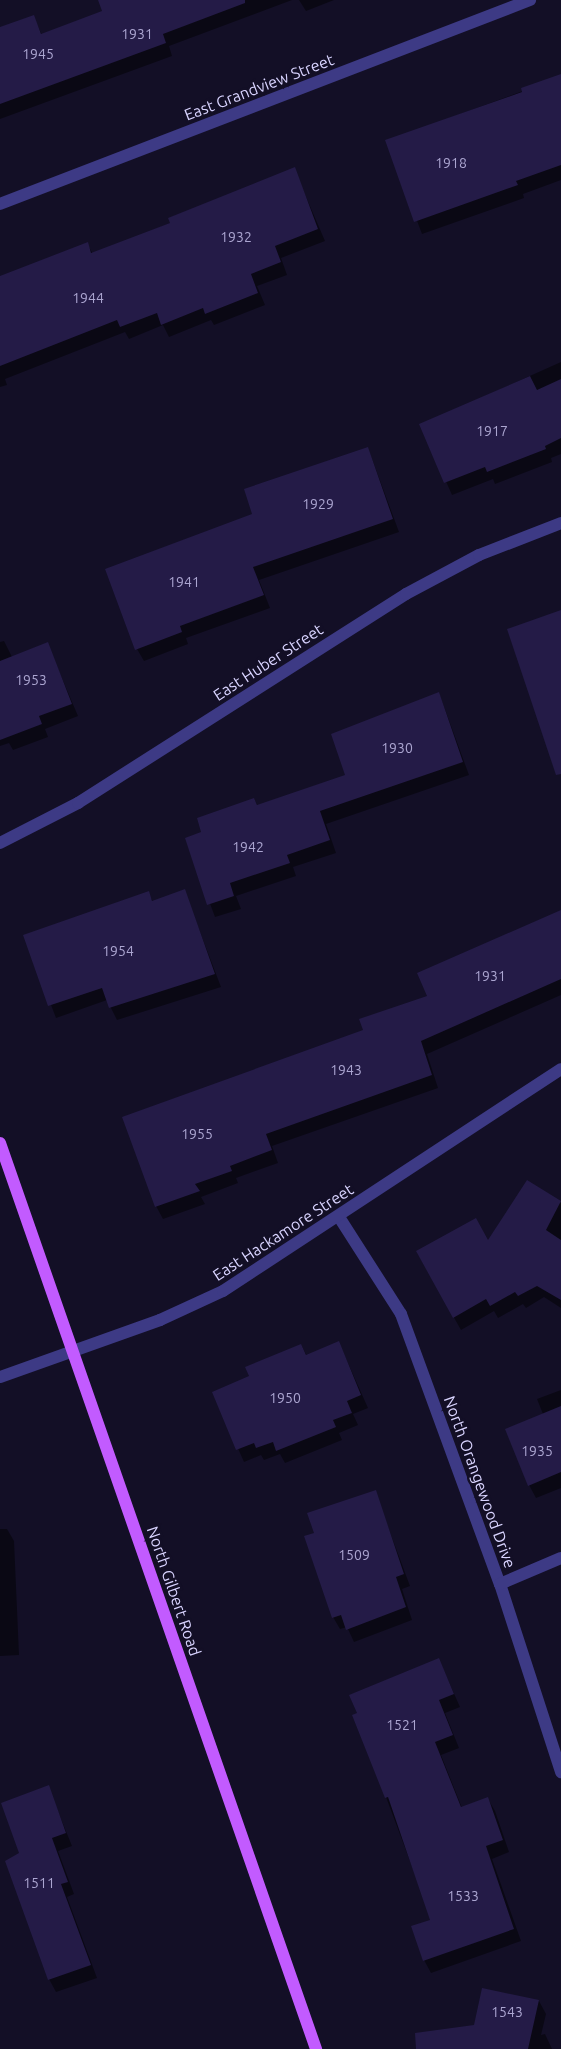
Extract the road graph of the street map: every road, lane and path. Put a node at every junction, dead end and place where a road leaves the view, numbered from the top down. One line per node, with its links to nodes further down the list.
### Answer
1 (530, 0): 2 (street, East Grandview Street)
2 (0, 204)
3 (561, 523): 4 (street, East Huber Street)
4 (0, 843)
5 (561, 1069): 7 (street, East Hackamore Street)
6 (0, 1143): 8 (main road, North Gilbert Road)
7 (339, 1217): 8 (street, East Hackamore Street); 11 (street, North Orangewood Drive)
8 (73, 1351): 9 (street, East Hackamore Street); 13 (main road, North Gilbert Road)
9 (0, 1377)
10 (561, 1558): 11 (street)
11 (500, 1584): 12 (street, North Orangewood Drive)
12 (561, 1772)
13 (316, 2049)

